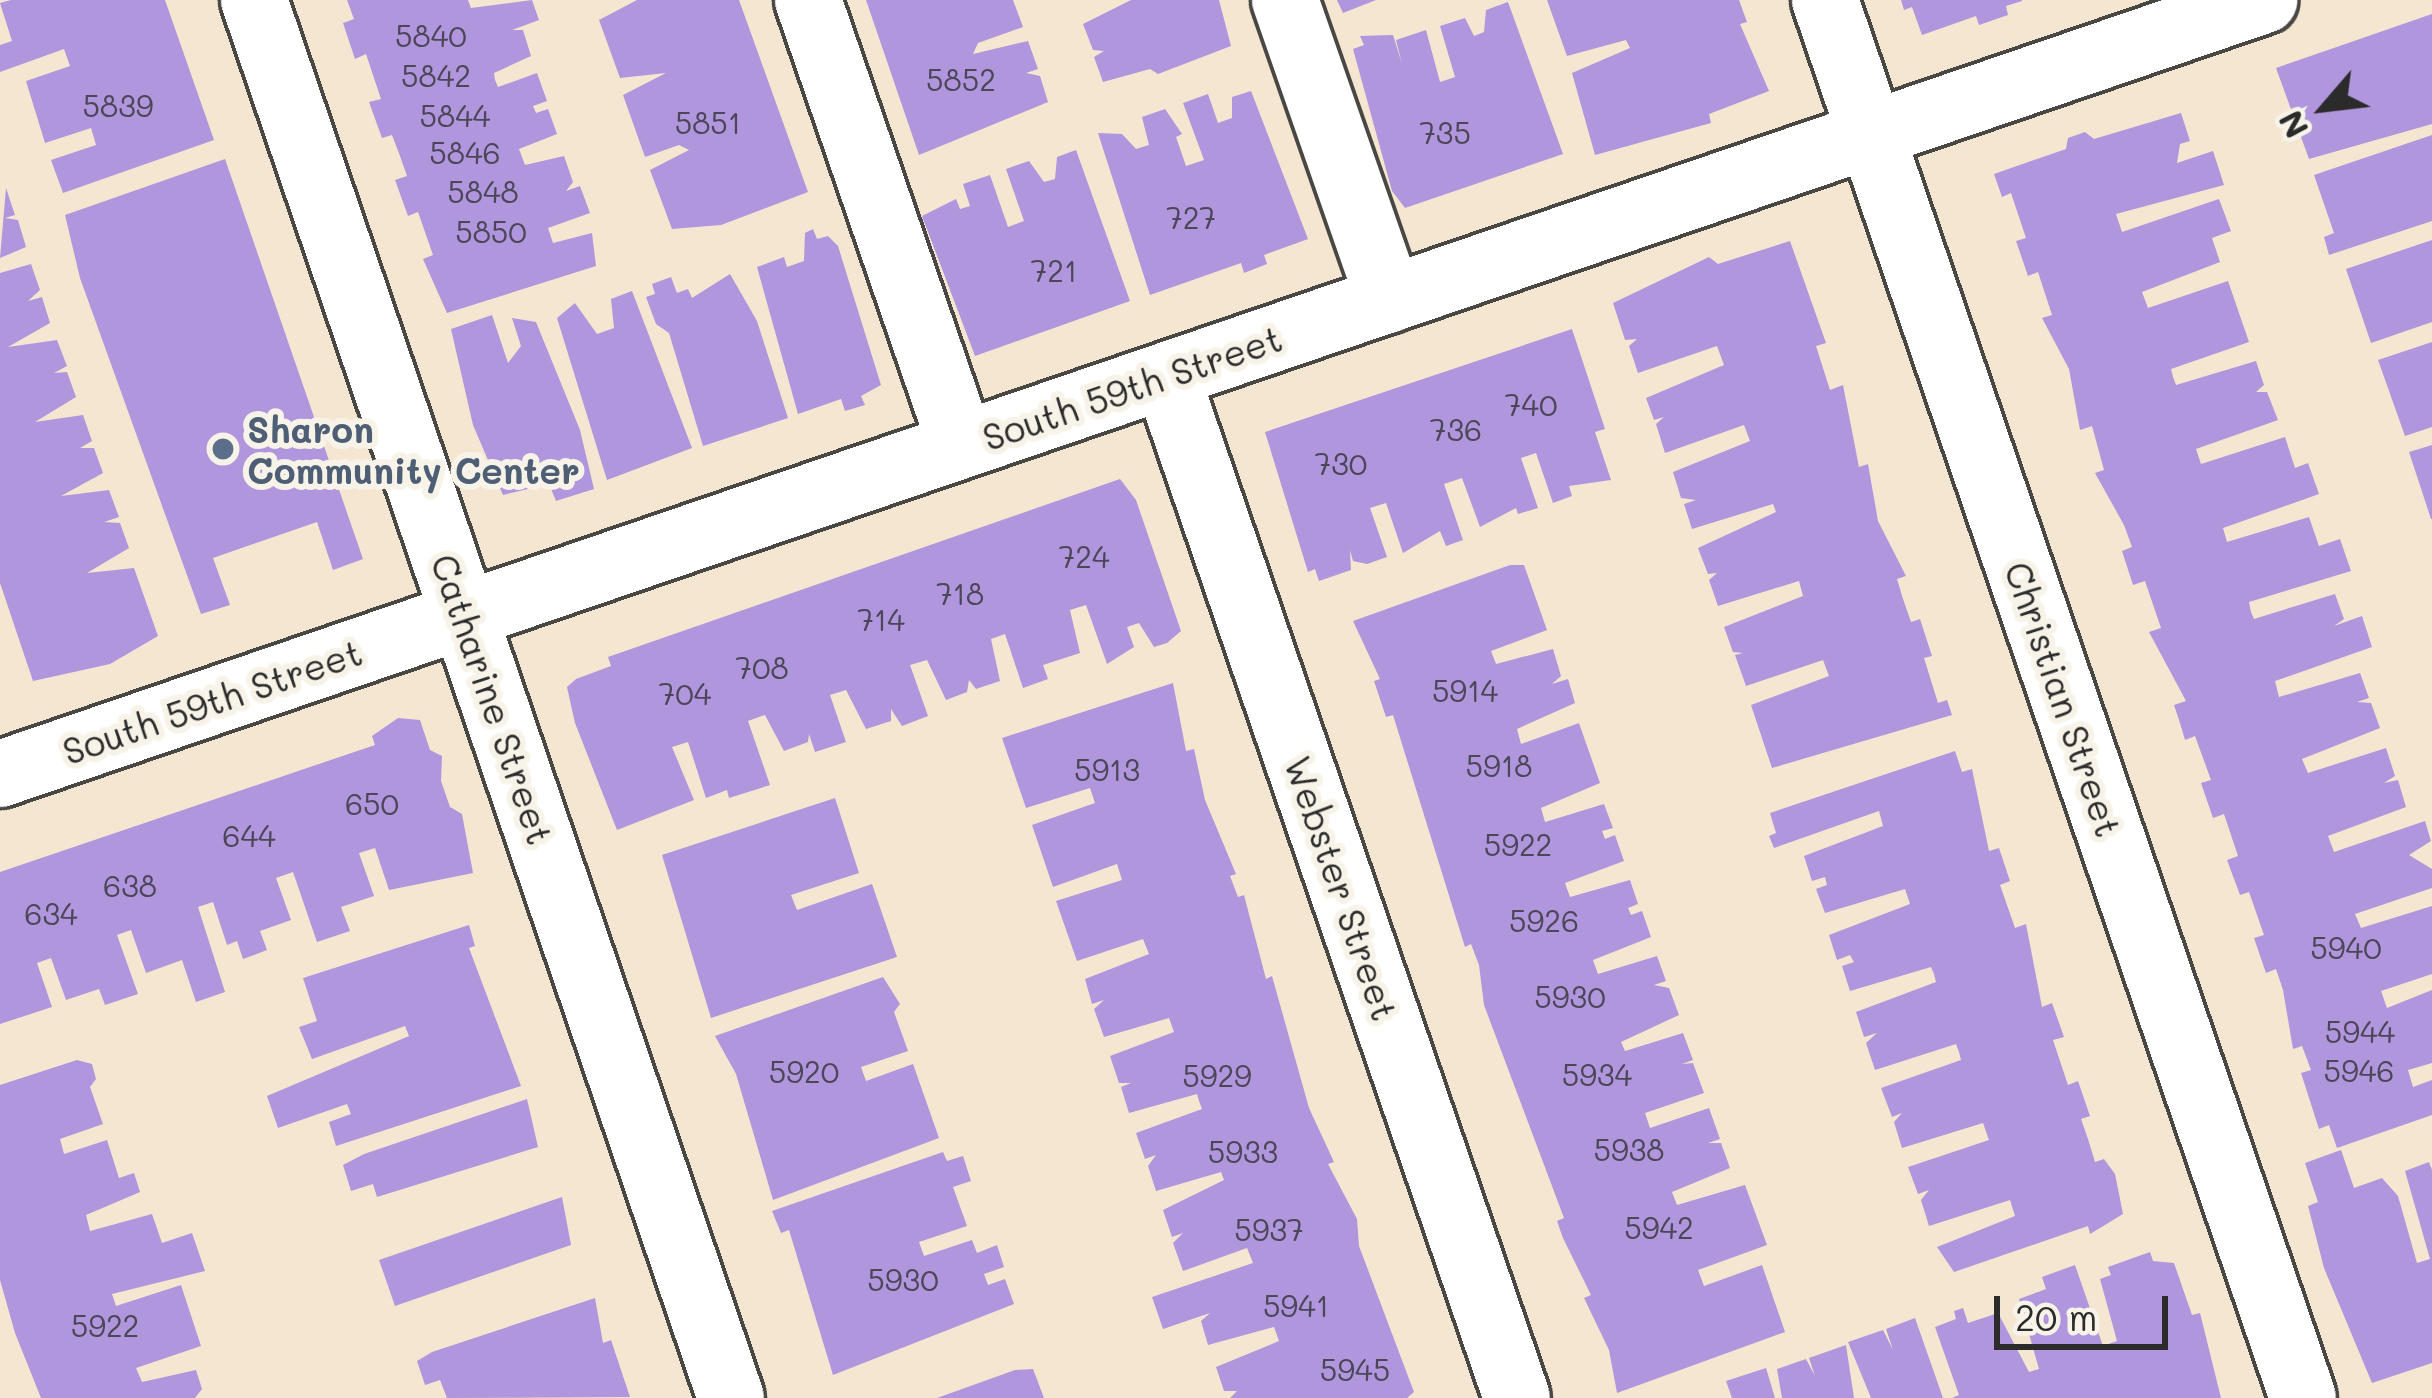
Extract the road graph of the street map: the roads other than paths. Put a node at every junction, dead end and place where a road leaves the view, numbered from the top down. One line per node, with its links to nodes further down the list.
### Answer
1 (254, 0): 10 (street, Catharine Street)
2 (808, 0): 9 (street)
3 (1286, 0): 7 (street)
4 (1825, 0): 6 (street, Christian Street)
5 (2264, 0): 6 (street, South 59th Street)
6 (1871, 134): 7 (street, South 59th Street); 14 (street, Christian Street)
7 (1389, 299): 8 (street, South 59th Street)
8 (1167, 378): 9 (street, South 59th Street); 13 (street, Webster Street)
9 (961, 445): 10 (street, South 59th Street)
10 (464, 615): 11 (street, South 59th Street); 12 (street, Catharine Street)
11 (2, 766)
12 (731, 1398)
13 (1517, 1398)
14 (2303, 1398)

